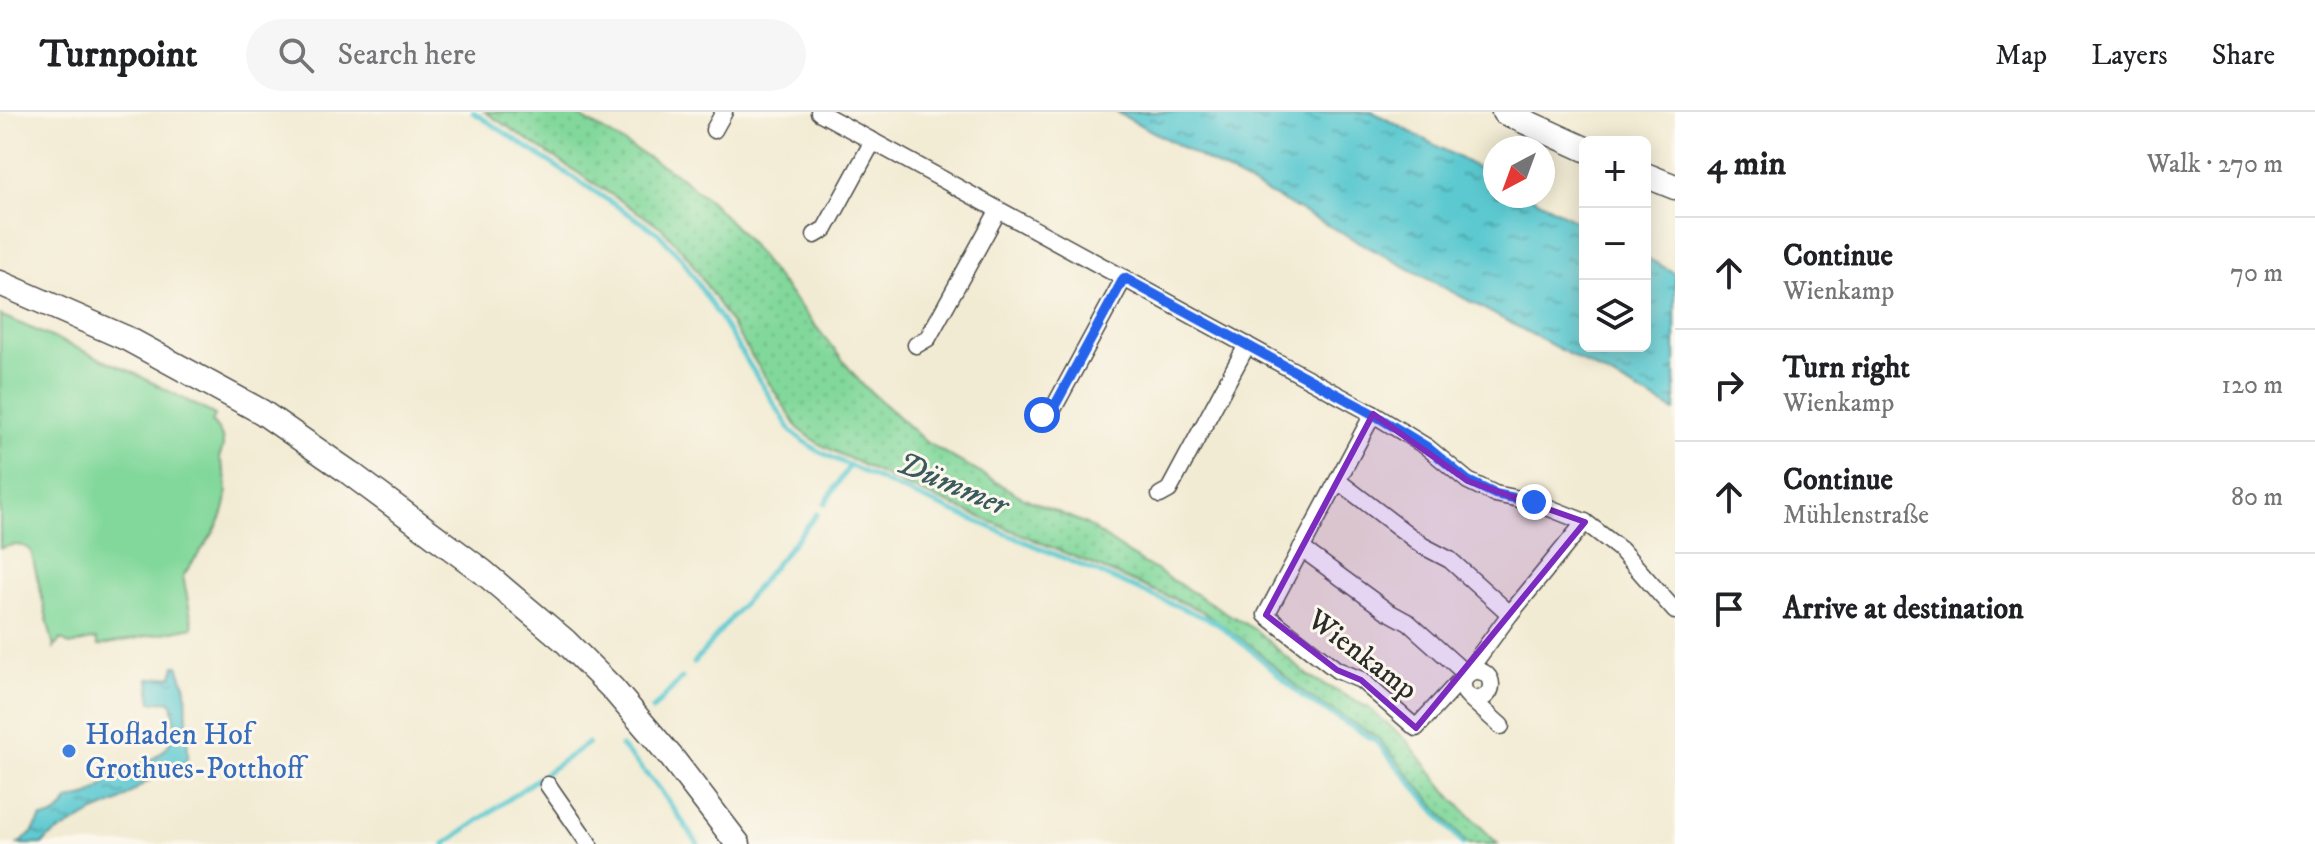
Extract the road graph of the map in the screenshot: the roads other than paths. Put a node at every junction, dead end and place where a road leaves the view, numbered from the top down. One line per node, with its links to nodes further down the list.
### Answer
1 (724, 112): 4 (street)
2 (819, 112): 5 (street)
3 (1504, 112): 6 (main road)
4 (714, 130)
5 (873, 141): 9 (street); 10 (street)
6 (1579, 146)
7 (1651, 177): 8 (main road)
8 (1675, 187)
9 (998, 211): 11 (street); 13 (street)
10 (815, 235)
11 (1124, 278): 14 (street); 16 (street)
12 (0, 283): 28 (main road)
13 (916, 345)
14 (1247, 345): 15 (street); 18 (street)
15 (1373, 414): 17 (street, Wienkamp); 19 (street)
16 (1042, 415)
17 (1338, 481): 20 (street, Wienkamp); 22 (street)
18 (1160, 495)
19 (1585, 522): 21 (street); 22 (street)
20 (1301, 548): 23 (street, Wienkamp); 23 (street, Wienkamp)
21 (1675, 611)
22 (1510, 614): 23 (street)
23 (1466, 674): 24 (street); 24 (street)
24 (1470, 698): 25 (street)
25 (1501, 726)
26 (548, 785): 27 (street)
27 (584, 842)
28 (738, 844)

